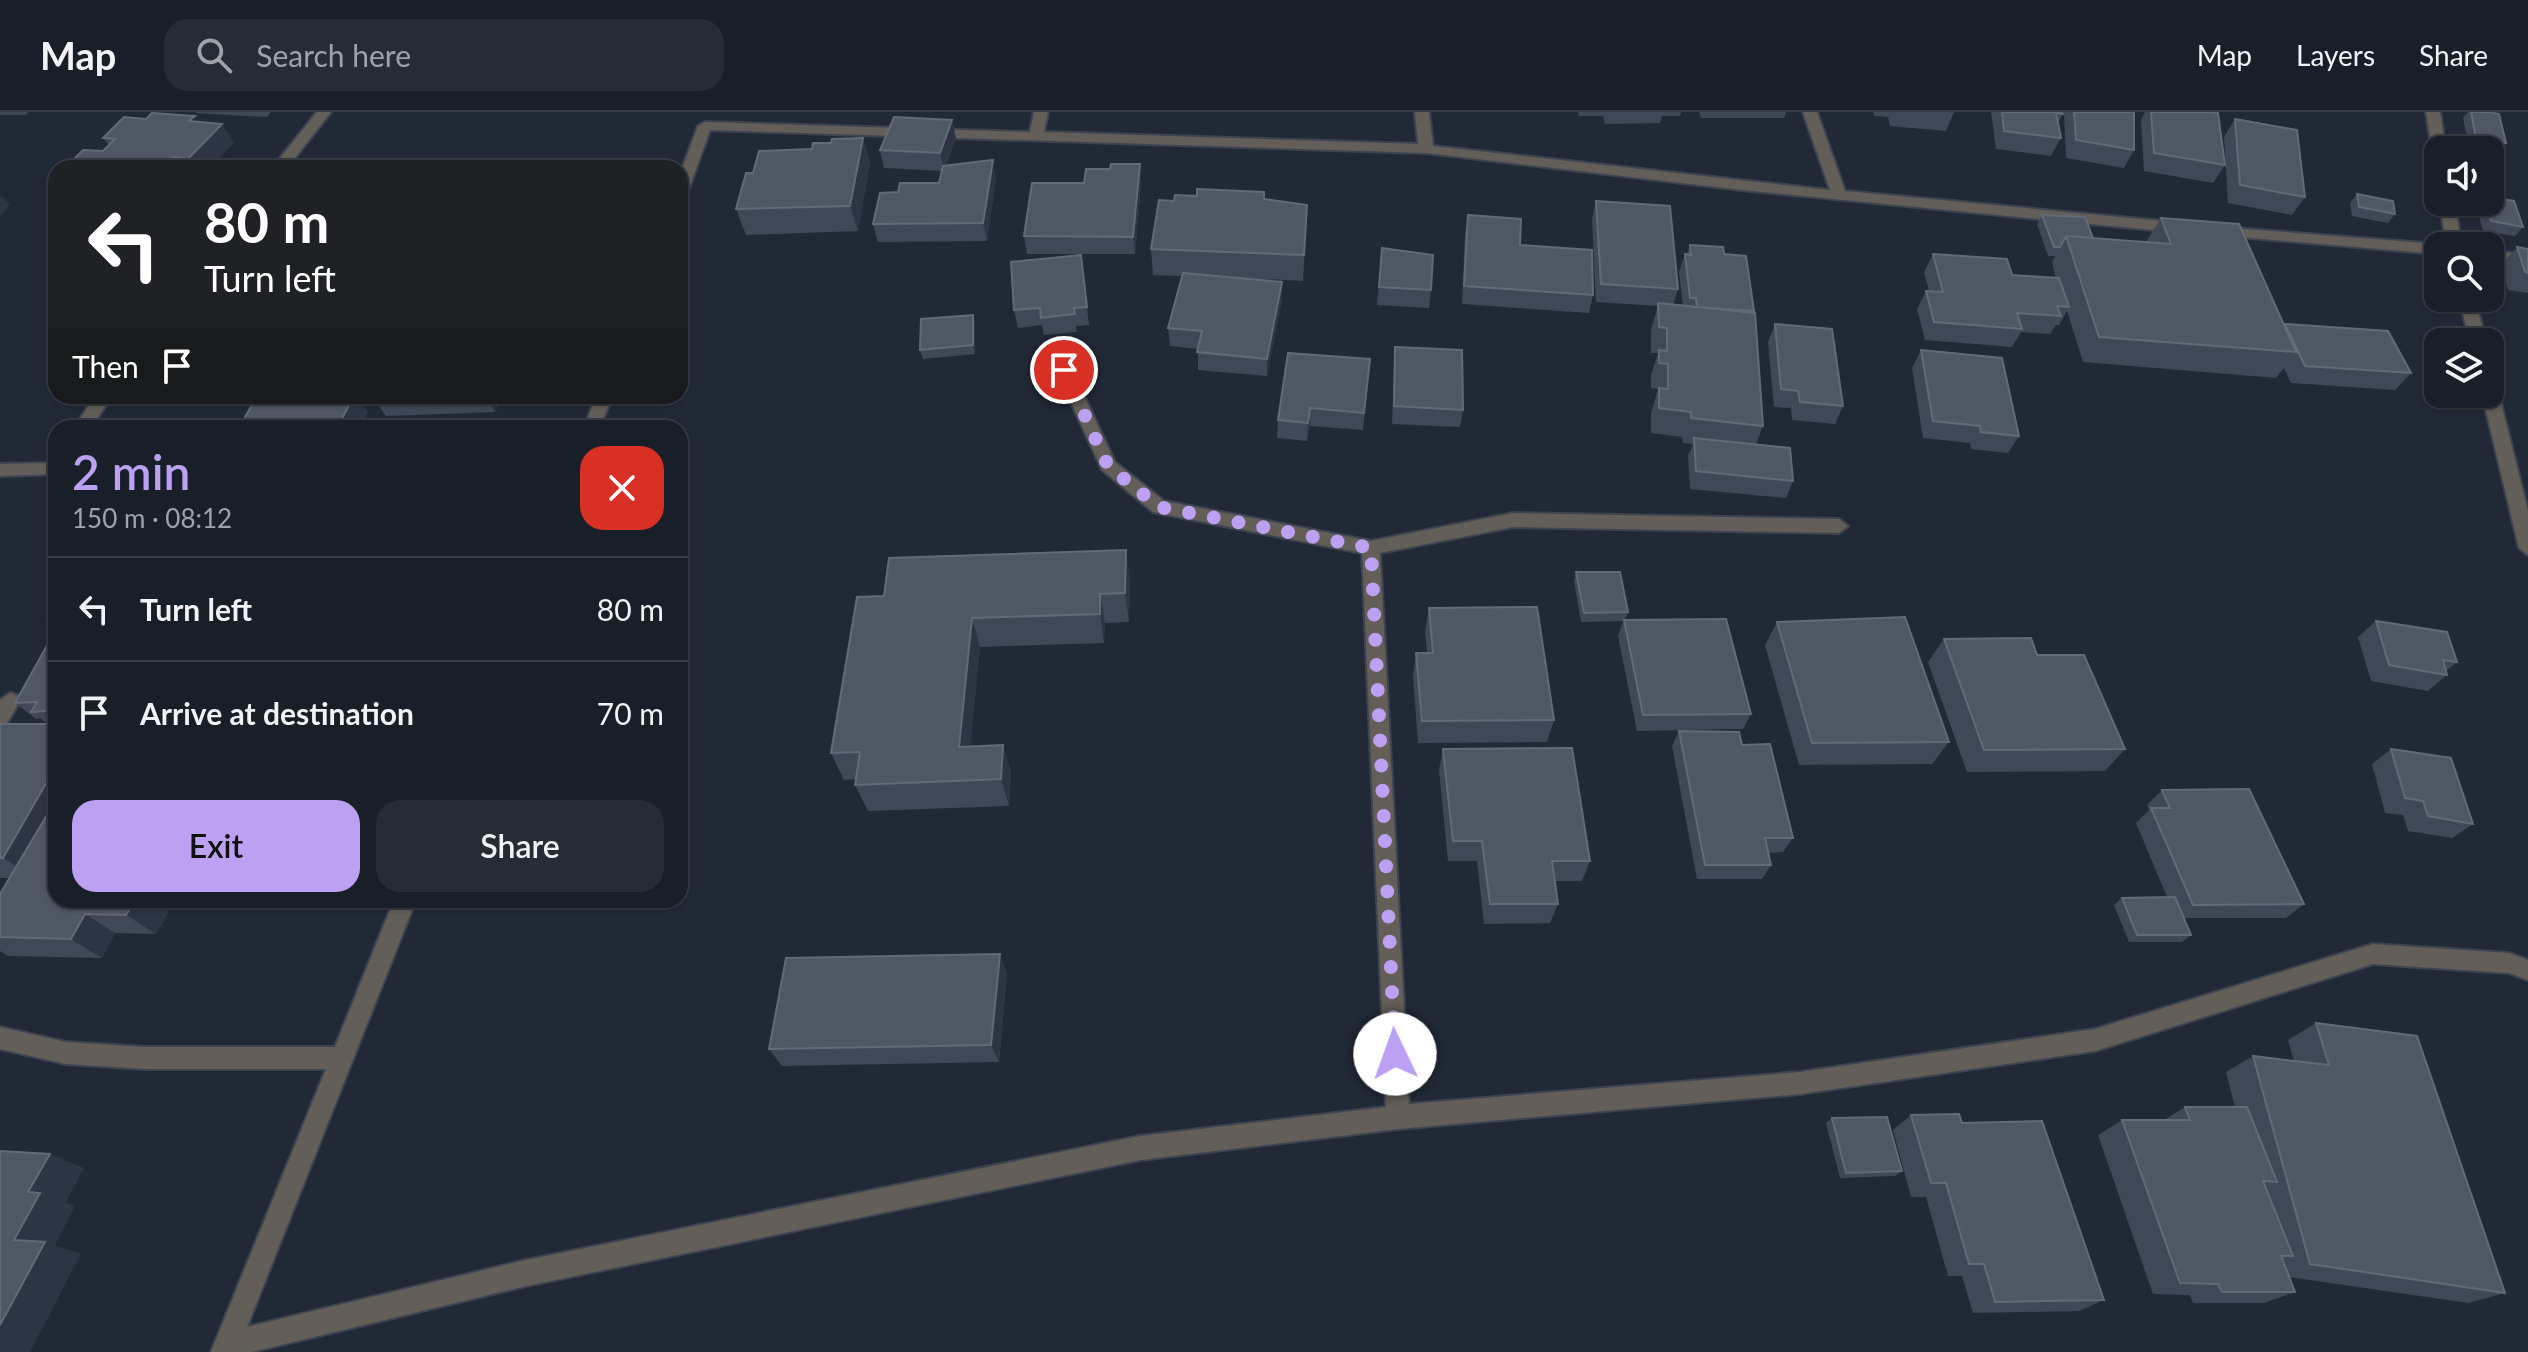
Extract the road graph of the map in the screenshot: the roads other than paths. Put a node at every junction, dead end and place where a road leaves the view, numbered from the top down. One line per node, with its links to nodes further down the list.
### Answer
1 (324, 112): 10 (street)
2 (1041, 112): 7 (street)
3 (1422, 112): 9 (street)
4 (1810, 112): 12 (street)
5 (2433, 112): 8 (street)
6 (708, 119): 7 (street); 11 (street)
7 (1037, 134): 9 (street)
8 (2437, 136)
9 (1426, 149): 12 (street)
10 (285, 160)
11 (688, 173)
12 (1839, 196): 13 (street)
13 (2424, 248)
14 (2504, 257): 15 (street)
15 (2528, 260)
16 (1064, 370): 21 (street)
17 (2494, 408): 22 (street)
18 (48, 469): 19 (street)
19 (0, 470)
20 (1839, 526): 21 (street)
21 (1371, 548): 27 (street)
22 (2528, 548)
23 (402, 908): 26 (street)
24 (2528, 970): 27 (street)
25 (0, 1038): 26 (street)
26 (341, 1058): 28 (street)
27 (1398, 1117): 28 (street)
28 (225, 1349)

